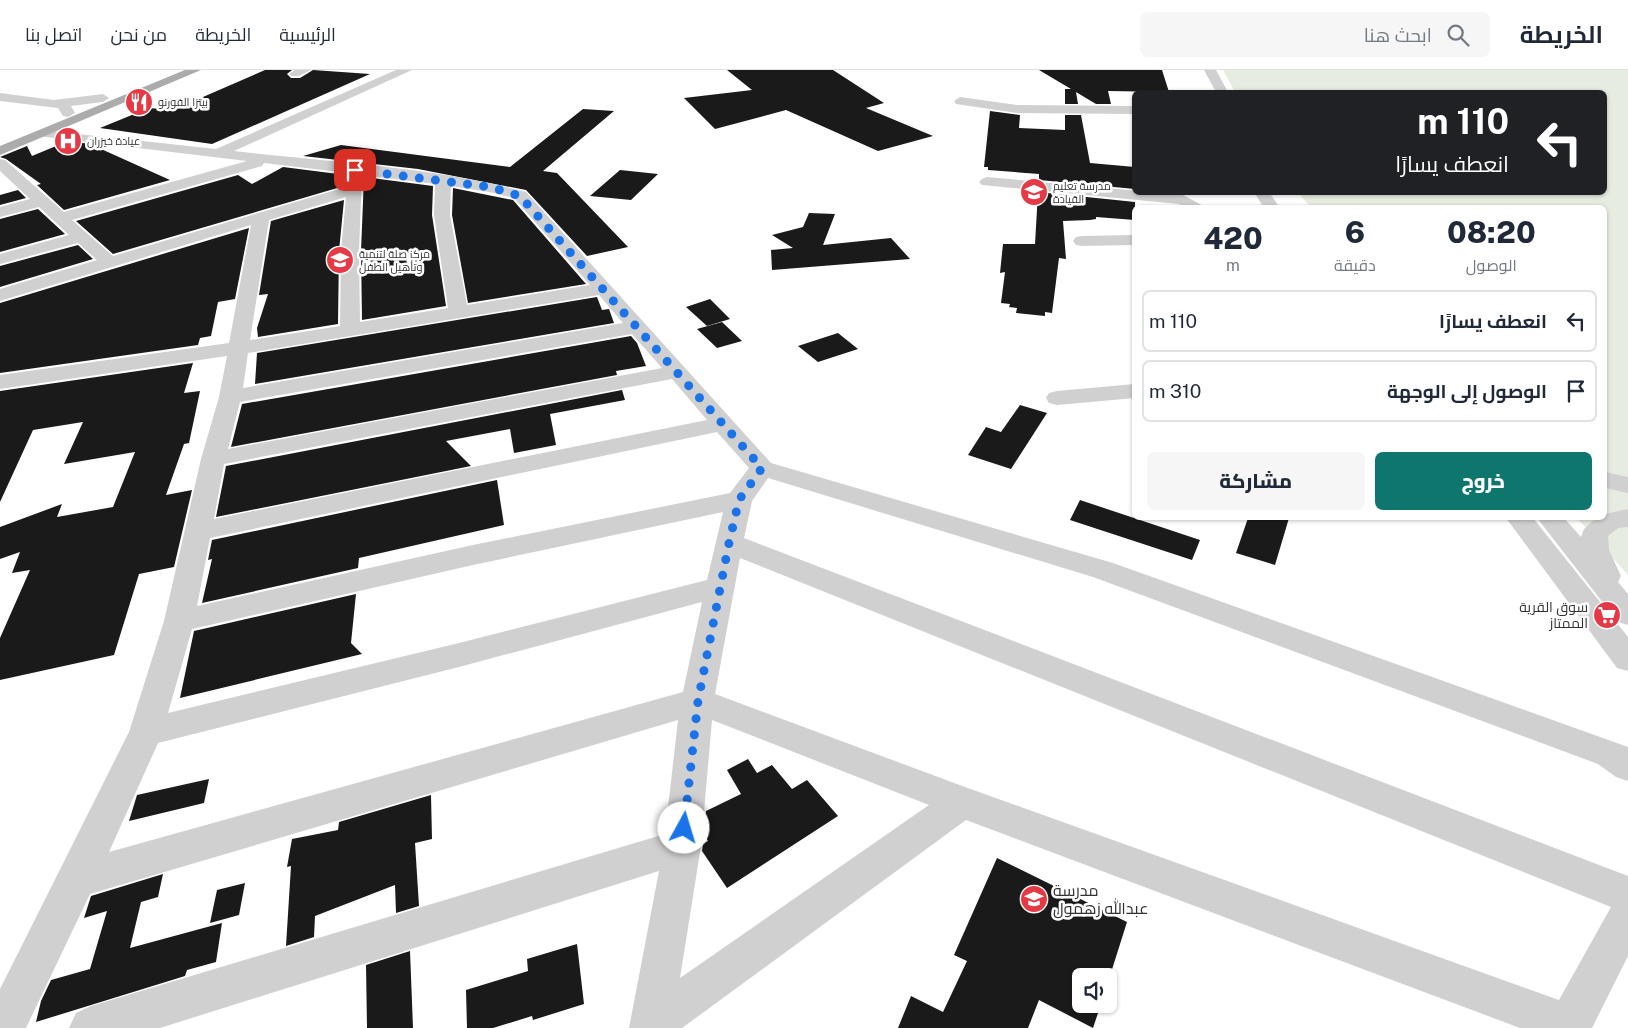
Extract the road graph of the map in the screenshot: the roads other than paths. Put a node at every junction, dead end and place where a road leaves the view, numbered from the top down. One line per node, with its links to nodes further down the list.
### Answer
1 (170, 70): 8 (main road)
2 (207, 70): 5 (main road)
3 (406, 70): 16 (street)
4 (1210, 70): 6 (street)
5 (192, 71): 13 (main road)
6 (1221, 90)
7 (0, 97): 10 (street)
8 (103, 98): 10 (street); 12 (main road)
9 (960, 101): 11 (street)
10 (54, 104): 12 (street)
11 (1132, 110)
12 (68, 113): 14 (main road)
13 (46, 133): 15 (main road); 16 (street)
14 (0, 139)
15 (0, 151)
16 (218, 154): 17 (street)
17 (266, 160): 19 (street); 26 (street)
18 (0, 163): 23 (street)
19 (355, 170): 20 (street); 22 (street)
20 (444, 180): 33 (street); 35 (street)
21 (987, 182): 24 (street)
22 (352, 190): 27 (street); 37 (street)
23 (42, 201): 25 (street); 26 (street)
24 (1193, 205)
25 (0, 212)
26 (61, 218): 28 (street)
27 (261, 218): 32 (street); 38 (street)
28 (81, 237): 31 (street); 32 (street)
29 (1132, 240): 30 (street)
30 (1082, 241)
31 (0, 259)
32 (110, 263): 34 (street)
33 (603, 289): 35 (street); 36 (street)
34 (0, 295)
35 (458, 313): 37 (street)
36 (637, 327): 39 (street); 42 (street)
37 (350, 330): 38 (street)
38 (239, 348): 40 (street); 42 (street)
39 (677, 372): 44 (street); 45 (street)
40 (0, 382)
41 (1132, 391): 43 (street)
42 (230, 397): 45 (street)
43 (1058, 398)
44 (723, 424): 46 (street); 53 (street)
45 (213, 459): 53 (street)
46 (762, 468): 49 (street); 61 (street)
47 (1607, 480): 48 (street)
48 (1628, 485)
49 (739, 500): 54 (street); 57 (street)
50 (1628, 518): 56 (street)
51 (1520, 520): 58 (street)
52 (1552, 520): 56 (street)
53 (199, 531): 57 (street)
54 (729, 543): 55 (street); 65 (street)
55 (720, 587): 59 (street); 60 (street)
56 (1623, 608)
57 (180, 621): 60 (street)
58 (1628, 659)
59 (698, 701): 62 (street); 63 (street); 64 (street)
60 (146, 732): 64 (street)
61 (1628, 766)
62 (962, 802): 67 (street); 68 (street)
63 (682, 846): 67 (street); 70 (street)
64 (78, 879): 69 (street)
65 (1628, 895)
66 (1628, 915): 68 (street)
67 (651, 1026)
68 (1570, 1026)
69 (3, 1028)
70 (90, 1028)

